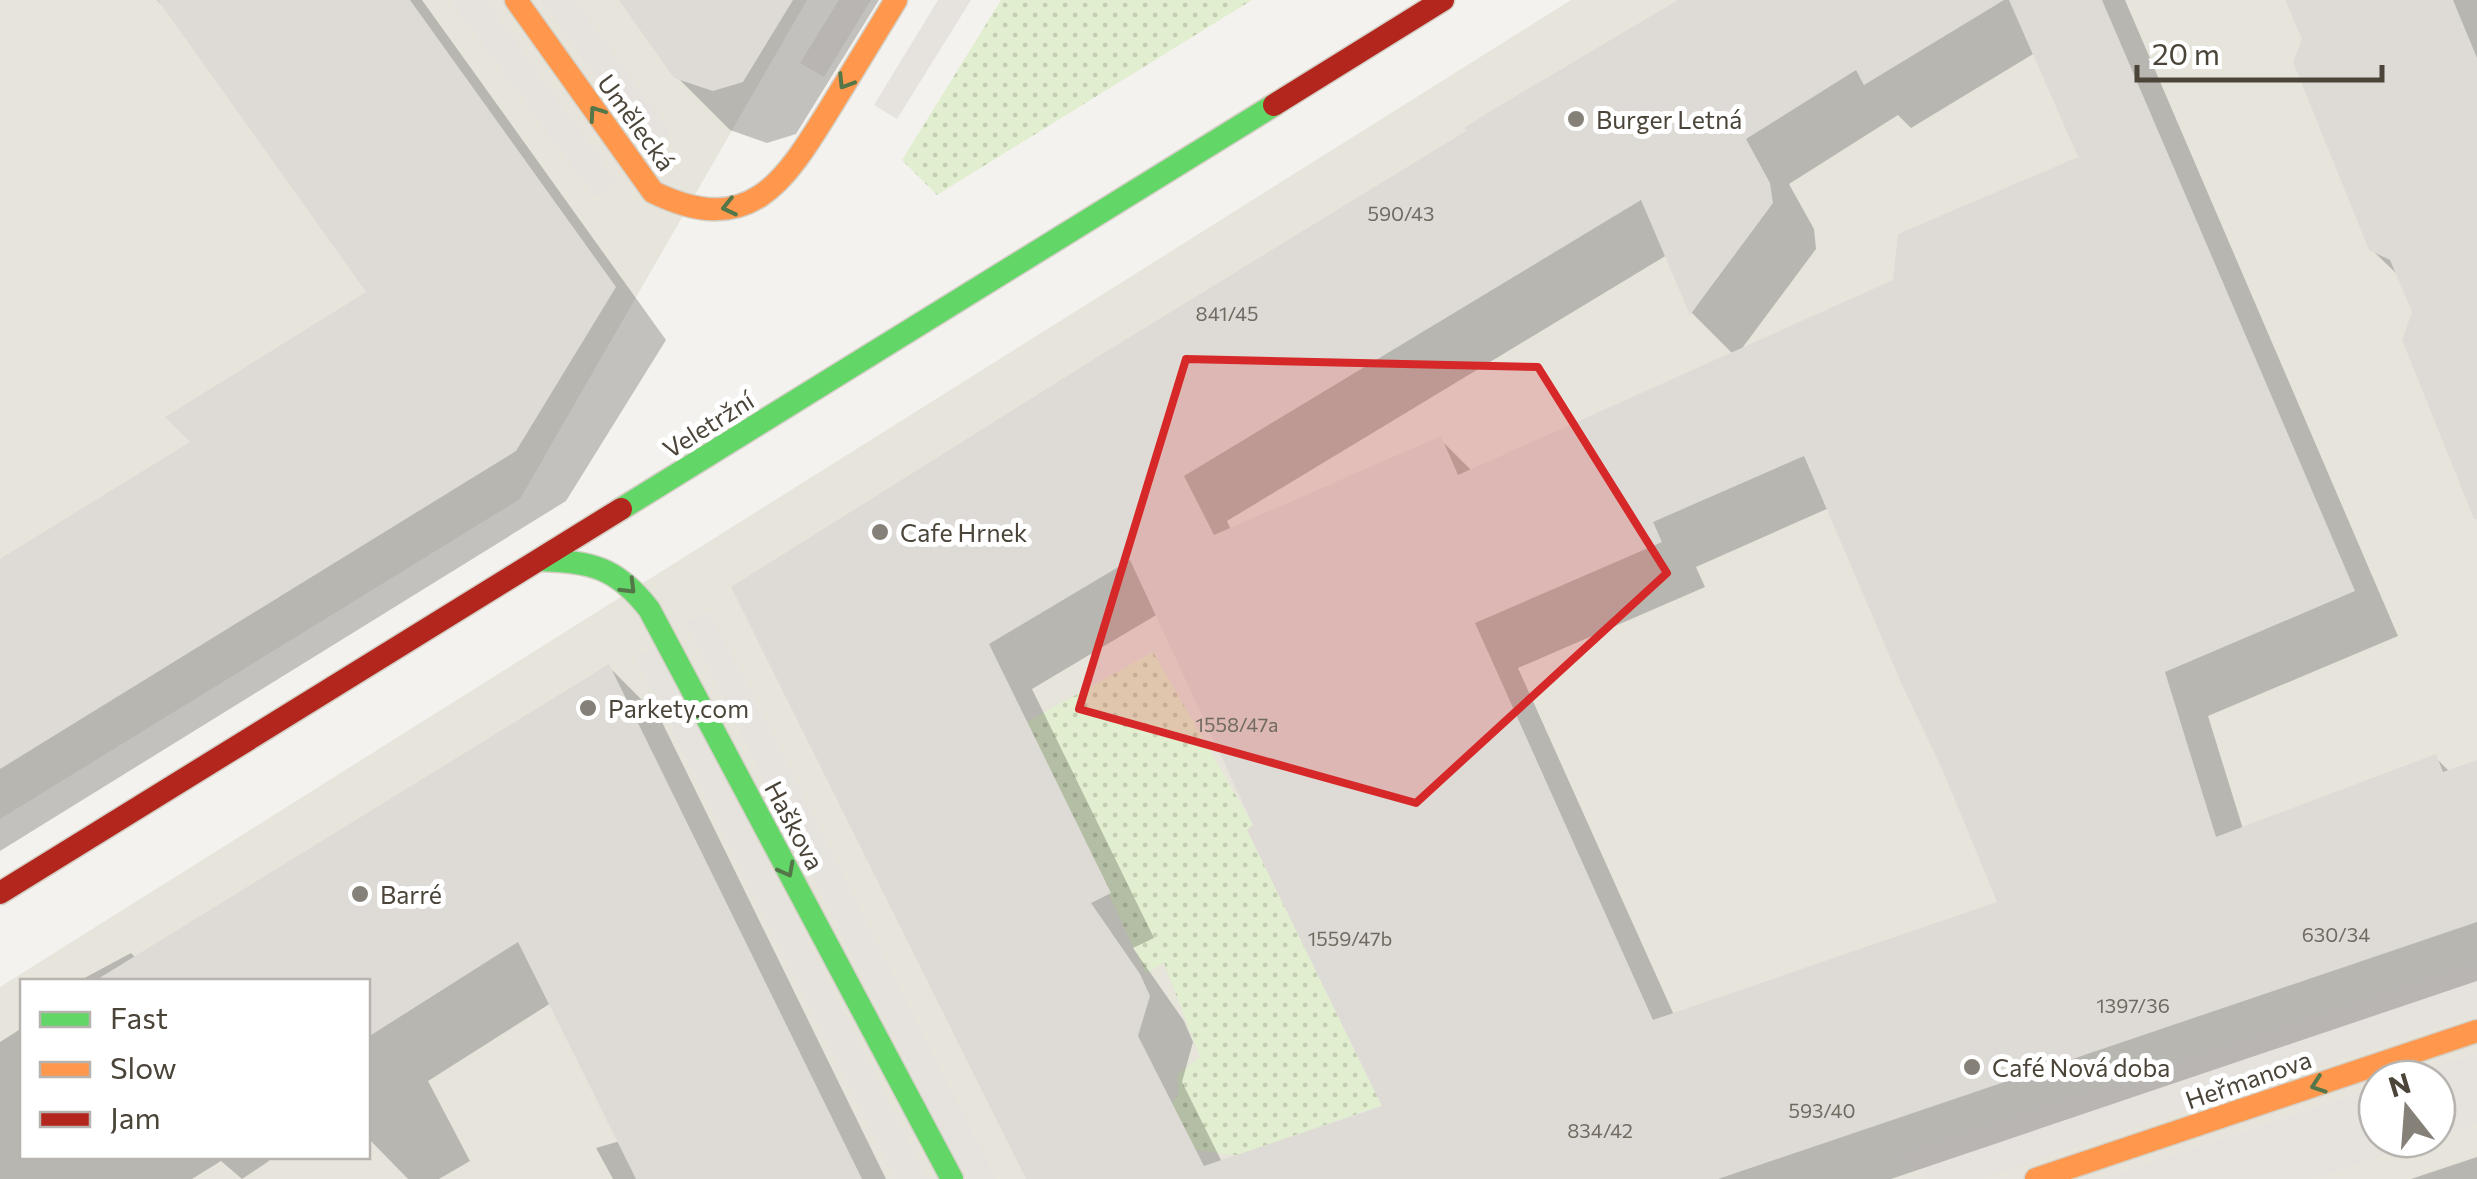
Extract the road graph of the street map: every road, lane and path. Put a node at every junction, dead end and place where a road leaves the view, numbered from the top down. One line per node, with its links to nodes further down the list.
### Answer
1 (516, 0): 2 (street, Umělecká, one-way to 1)
2 (896, 0)
3 (1443, 0): 4 (street, Veletržní)
4 (540, 560): 5 (street, Veletržní); 7 (street, Haškova, one-way to 7)
5 (0, 893)
6 (2477, 1031): 8 (street, Heřmanova, one-way to 8)
7 (952, 1179)
8 (2036, 1179)

